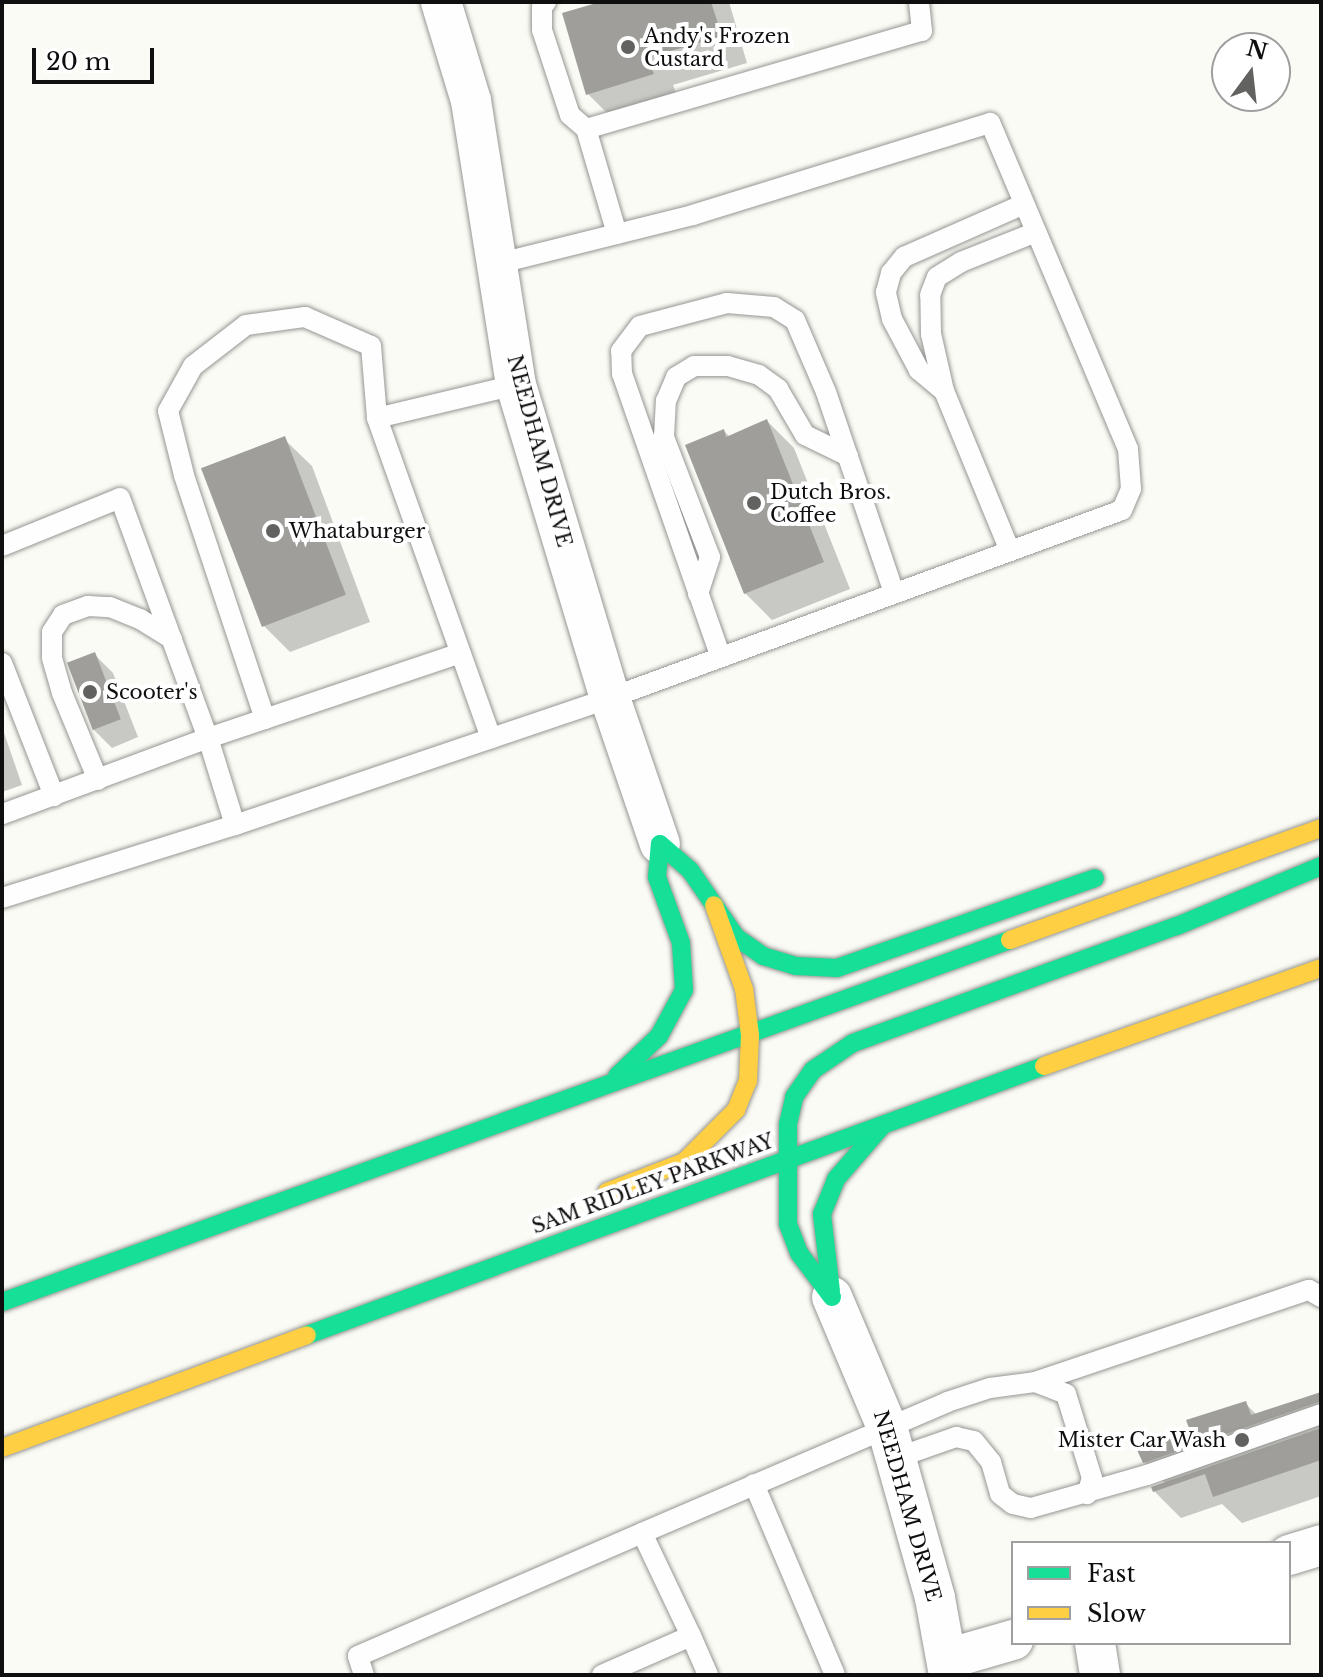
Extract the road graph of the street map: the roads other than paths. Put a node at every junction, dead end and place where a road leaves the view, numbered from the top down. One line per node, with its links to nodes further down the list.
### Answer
1 (441, 2): 8 (street, NEEDHAM DRIVE)
2 (546, 2): 4 (lane)
3 (919, 2): 4 (lane)
4 (586, 129): 7 (lane)
5 (1024, 204): 6 (lane); 7 (lane); 10 (lane)
6 (1036, 232): 10 (lane); 14 (lane)
7 (617, 234): 8 (lane)
8 (497, 264): 9 (street, NEEDHAM DRIVE)
9 (516, 385): 11 (lane); 21 (street, NEEDHAM DRIVE)
10 (944, 391): 14 (lane)
11 (377, 418): 18 (lane); 22 (lane)
12 (848, 456): 15 (lane); 16 (lane); 16 (lane)
13 (2, 546): 17 (lane)
14 (1010, 551): 15 (lane)
15 (894, 593): 19 (lane)
16 (698, 594): 19 (lane)
17 (172, 639): 23 (lane); 25 (lane)
18 (460, 653): 22 (lane); 24 (lane)
19 (720, 655): 21 (lane)
20 (2, 663): 26 (lane)
21 (610, 698): 24 (lane); 30 (street, NEEDHAM DRIVE)
22 (265, 719): 23 (lane)
23 (208, 738): 25 (lane); 28 (lane)
24 (491, 738): 28 (lane)
25 (98, 780): 26 (lane)
26 (54, 796): 27 (lane)
27 (2, 814)
28 (235, 825): 33 (lane)
29 (1321, 828): 36 (main road)
30 (660, 844): 34 (main road); 37 (main road)
31 (1321, 866): 39 (main road)
32 (1114, 871): 34 (main road)
33 (2, 898)
34 (714, 905): 36 (main road)
35 (1321, 968): 38 (main road, SAM RIDLEY PARKWAY)
36 (750, 1035): 37 (main road); 40 (main road)
37 (609, 1085): 43 (main road)
38 (885, 1123): 39 (main road, SAM RIDLEY PARKWAY); 41 (main road)
39 (788, 1157): 41 (main road); 46 (main road, SAM RIDLEY PARKWAY)
40 (593, 1198)
41 (832, 1297): 48 (street, NEEDHAM DRIVE)
42 (1321, 1297): 45 (lane)
43 (2, 1302)
44 (175, 1365): 46 (main road)
45 (1035, 1382): 48 (lane); 51 (lane)
46 (166, 1388): 49 (main road, SAM RIDLEY PARKWAY)
47 (1321, 1414): 51 (lane)
48 (892, 1442): 50 (lane); 51 (lane); 58 (street, NEEDHAM DRIVE)
49 (2, 1448)
50 (754, 1484): 52 (lane); 62 (lane)
51 (1087, 1494)
52 (642, 1533): 55 (lane); 59 (lane)
53 (1321, 1545): 54 (street)
54 (1291, 1554)
55 (691, 1636): 60 (lane); 61 (lane)
56 (1011, 1641): 58 (street)
57 (1095, 1645): 63 (street)
58 (948, 1667)
59 (364, 1675)
60 (602, 1675)
61 (708, 1675)
62 (835, 1675)
63 (1100, 1675)

